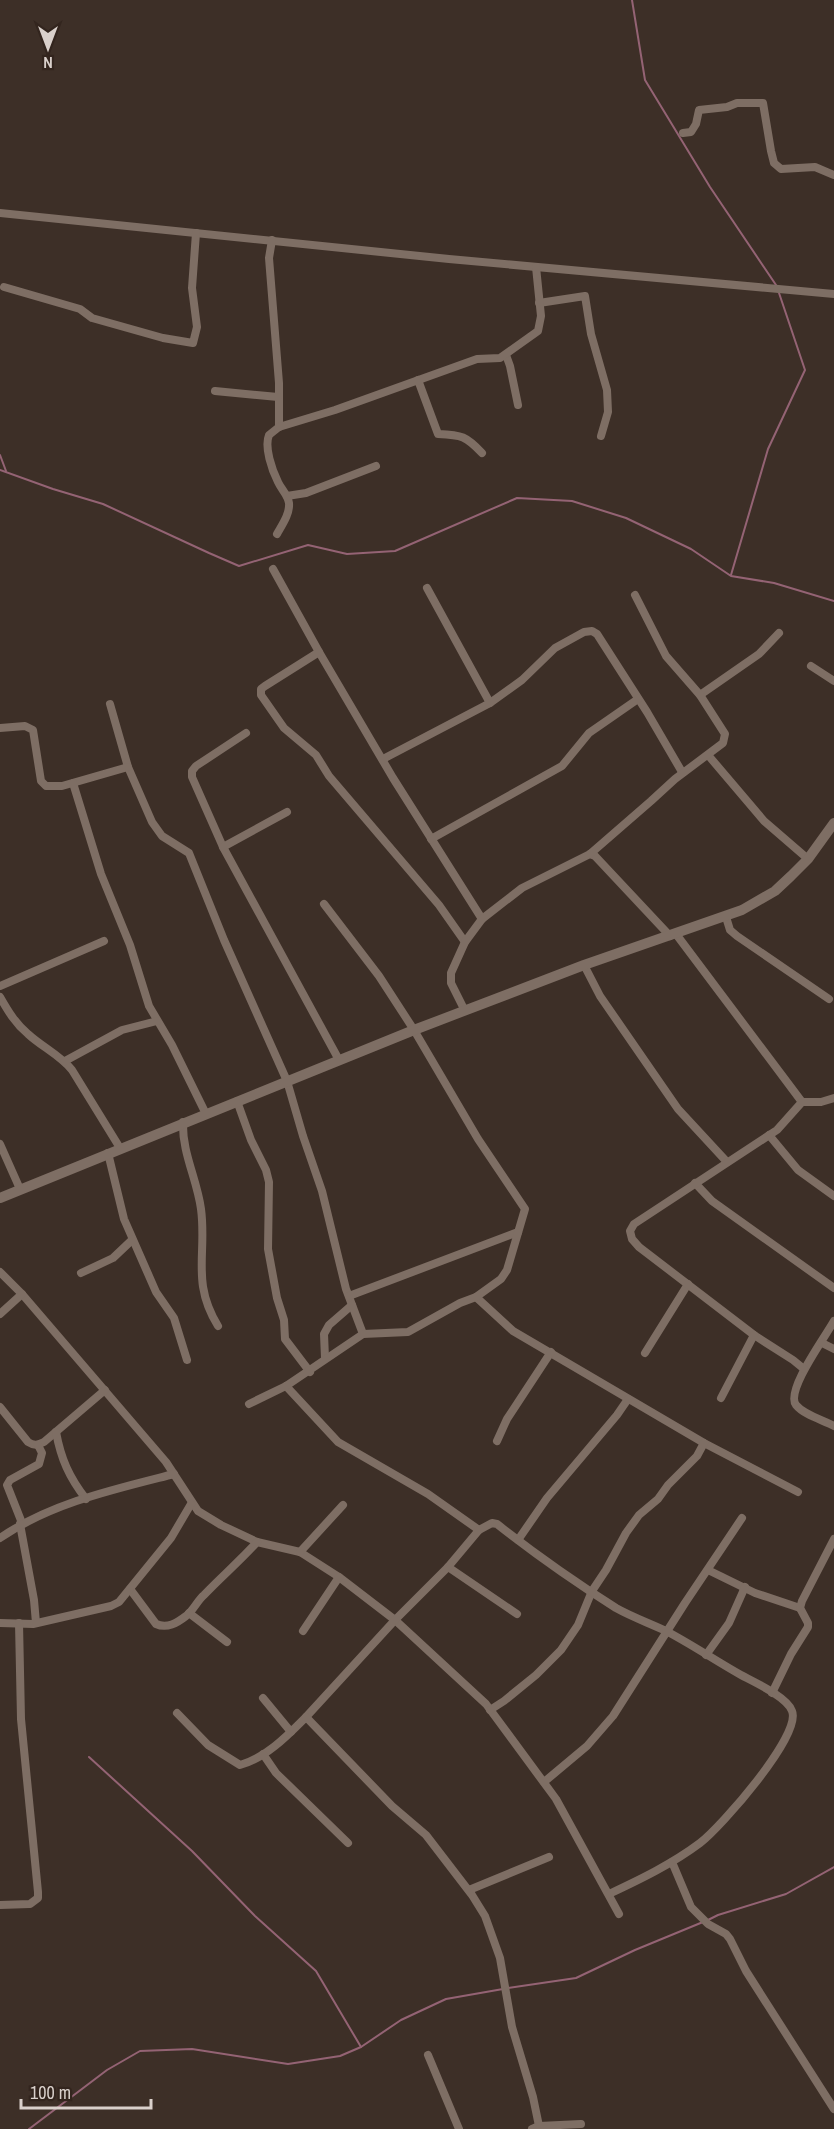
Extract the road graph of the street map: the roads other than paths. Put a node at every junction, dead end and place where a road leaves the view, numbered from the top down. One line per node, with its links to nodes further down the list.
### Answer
1 (683, 134): 2 (street)
2 (834, 175)
3 (0, 213): 4 (street)
4 (196, 233): 5 (street); 7 (street)
5 (272, 240): 6 (street); 13 (street)
6 (536, 267): 8 (street); 9 (street)
7 (4, 287)
8 (834, 294)
9 (539, 303): 10 (street); 16 (street)
10 (506, 355): 11 (street); 14 (street)
11 (418, 380): 15 (street); 17 (street)
12 (215, 391): 13 (street)
13 (278, 397): 15 (street)
14 (518, 405)
15 (279, 427): 19 (street)
16 (601, 436)
17 (482, 453)
18 (376, 466): 19 (street)
19 (287, 496): 20 (street)
20 (277, 534)
21 (273, 569): 25 (street)
22 (427, 588): 30 (street)
23 (635, 595): 28 (street)
24 (779, 633): 28 (street)
25 (319, 652): 35 (street); 50 (street)
26 (811, 666): 27 (street)
27 (834, 681)
28 (700, 695): 34 (street)
29 (638, 699): 30 (street); 37 (street); 41 (street)
30 (490, 703): 35 (street)
31 (110, 704): 36 (street)
32 (0, 728): 38 (street)
33 (246, 733): 42 (street)
34 (708, 755): 37 (street); 44 (street)
35 (383, 759): 41 (street)
36 (128, 767): 38 (street); 60 (street)
37 (682, 772): 43 (street)
38 (73, 783): 56 (street)
39 (287, 812): 42 (street)
40 (834, 822): 44 (main road)
41 (431, 839): 47 (street)
42 (223, 847): 58 (street)
43 (590, 854): 47 (street); 48 (street)
44 (808, 860): 46 (main road)
45 (324, 904): 57 (street)
46 (726, 917): 48 (main road); 54 (street)
47 (482, 920): 50 (street)
48 (673, 935): 51 (main road); 63 (street)
49 (104, 941): 52 (street)
50 (465, 942): 55 (street)
51 (584, 965): 55 (main road); 70 (street)
52 (0, 986)
53 (0, 997): 59 (street)
54 (829, 999)
55 (465, 1011): 57 (main road)
56 (157, 1022): 59 (street); 64 (street)
57 (414, 1030): 58 (main road); 75 (street)
58 (339, 1060): 60 (main road)
59 (65, 1061): 68 (street)
60 (287, 1081): 61 (main road); 83 (street)
61 (237, 1101): 64 (main road); 96 (street)
62 (832, 1101): 63 (street)
63 (802, 1102): 66 (street)
64 (206, 1114): 65 (main road)
65 (183, 1122): 68 (main road); 86 (street)
66 (769, 1135): 70 (street); 73 (street)
67 (0, 1144): 72 (street)
68 (120, 1148): 69 (main road)
69 (108, 1153): 72 (main road); 76 (street)
70 (727, 1162): 71 (street)
71 (695, 1183): 79 (street); 80 (street)
72 (20, 1189): 74 (main road)
73 (834, 1196)
74 (0, 1198)
75 (518, 1232): 82 (street); 83 (street)
76 (132, 1240): 78 (street); 94 (street)
77 (0, 1272): 81 (street)
78 (81, 1273)
79 (688, 1284): 88 (street); 92 (street)
80 (834, 1288)
81 (22, 1294): 84 (street); 98 (street)
82 (476, 1297): 87 (street); 91 (street)
83 (350, 1300): 87 (street); 93 (street)
84 (0, 1314)
85 (834, 1321): 89 (street)
86 (218, 1326)
87 (363, 1334): 93 (street)
88 (754, 1335): 95 (street); 99 (street)
89 (822, 1343): 90 (street); 95 (street)
90 (834, 1349)
91 (551, 1352): 100 (street); 105 (street)
92 (645, 1353)
93 (325, 1358): 96 (street)
94 (187, 1360)
95 (804, 1369): 103 (street)
96 (310, 1372): 97 (street)
97 (286, 1386): 101 (street); 116 (street)
98 (105, 1390): 104 (street); 109 (street)
99 (721, 1398)
100 (627, 1399): 106 (street); 119 (street)
101 (249, 1404)
102 (0, 1407): 107 (street)
103 (834, 1426)
104 (56, 1432): 107 (street); 108 (street)
105 (497, 1441)
106 (704, 1443): 110 (street); 127 (street)
107 (41, 1444): 108 (street); 115 (street)
108 (60, 1455): 111 (street)
109 (174, 1474): 111 (street); 112 (street)
110 (798, 1492)
111 (86, 1499): 115 (street)
112 (191, 1504): 120 (street); 126 (street)
113 (343, 1505): 121 (street)
114 (742, 1518): 123 (street)
115 (21, 1524): 117 (street); 134 (street)
116 (479, 1530): 119 (street); 122 (street)
117 (0, 1538)
118 (834, 1539): 128 (street)
119 (518, 1540): 127 (street)
120 (257, 1542): 121 (street); 129 (street)
121 (300, 1552): 124 (street)
122 (448, 1567): 130 (street); 131 (street)
123 (708, 1570): 125 (street); 136 (street)
124 (339, 1577): 131 (street); 135 (street)
125 (745, 1587): 128 (street); 138 (street)
126 (130, 1588): 129 (street); 134 (street)
127 (592, 1591): 136 (street); 141 (street)
128 (800, 1608): 139 (street)
129 (189, 1613): 137 (street)
130 (517, 1614)
131 (395, 1620): 141 (street); 143 (street)
132 (0, 1623): 133 (street)
133 (19, 1623): 134 (street); 152 (street)
134 (36, 1623)
135 (303, 1631)
136 (667, 1632): 138 (street); 146 (street)
137 (226, 1642)
138 (706, 1655): 139 (street)
139 (772, 1693): 149 (street)
140 (263, 1698): 144 (street)
141 (490, 1710): 146 (street)
142 (177, 1713): 145 (street)
143 (306, 1717): 144 (street); 150 (street)
144 (291, 1732): 145 (street)
145 (262, 1754): 147 (street)
146 (544, 1782): 151 (street)
147 (348, 1843)
148 (549, 1857): 150 (street)
149 (672, 1863): 151 (street); 155 (street)
150 (469, 1890): 157 (street)
151 (609, 1894): 153 (street)
152 (0, 1905)
153 (619, 1914)
154 (428, 2055): 158 (street)
155 (834, 2109)
156 (581, 2124): 157 (street)
157 (536, 2127)
158 (459, 2129)

